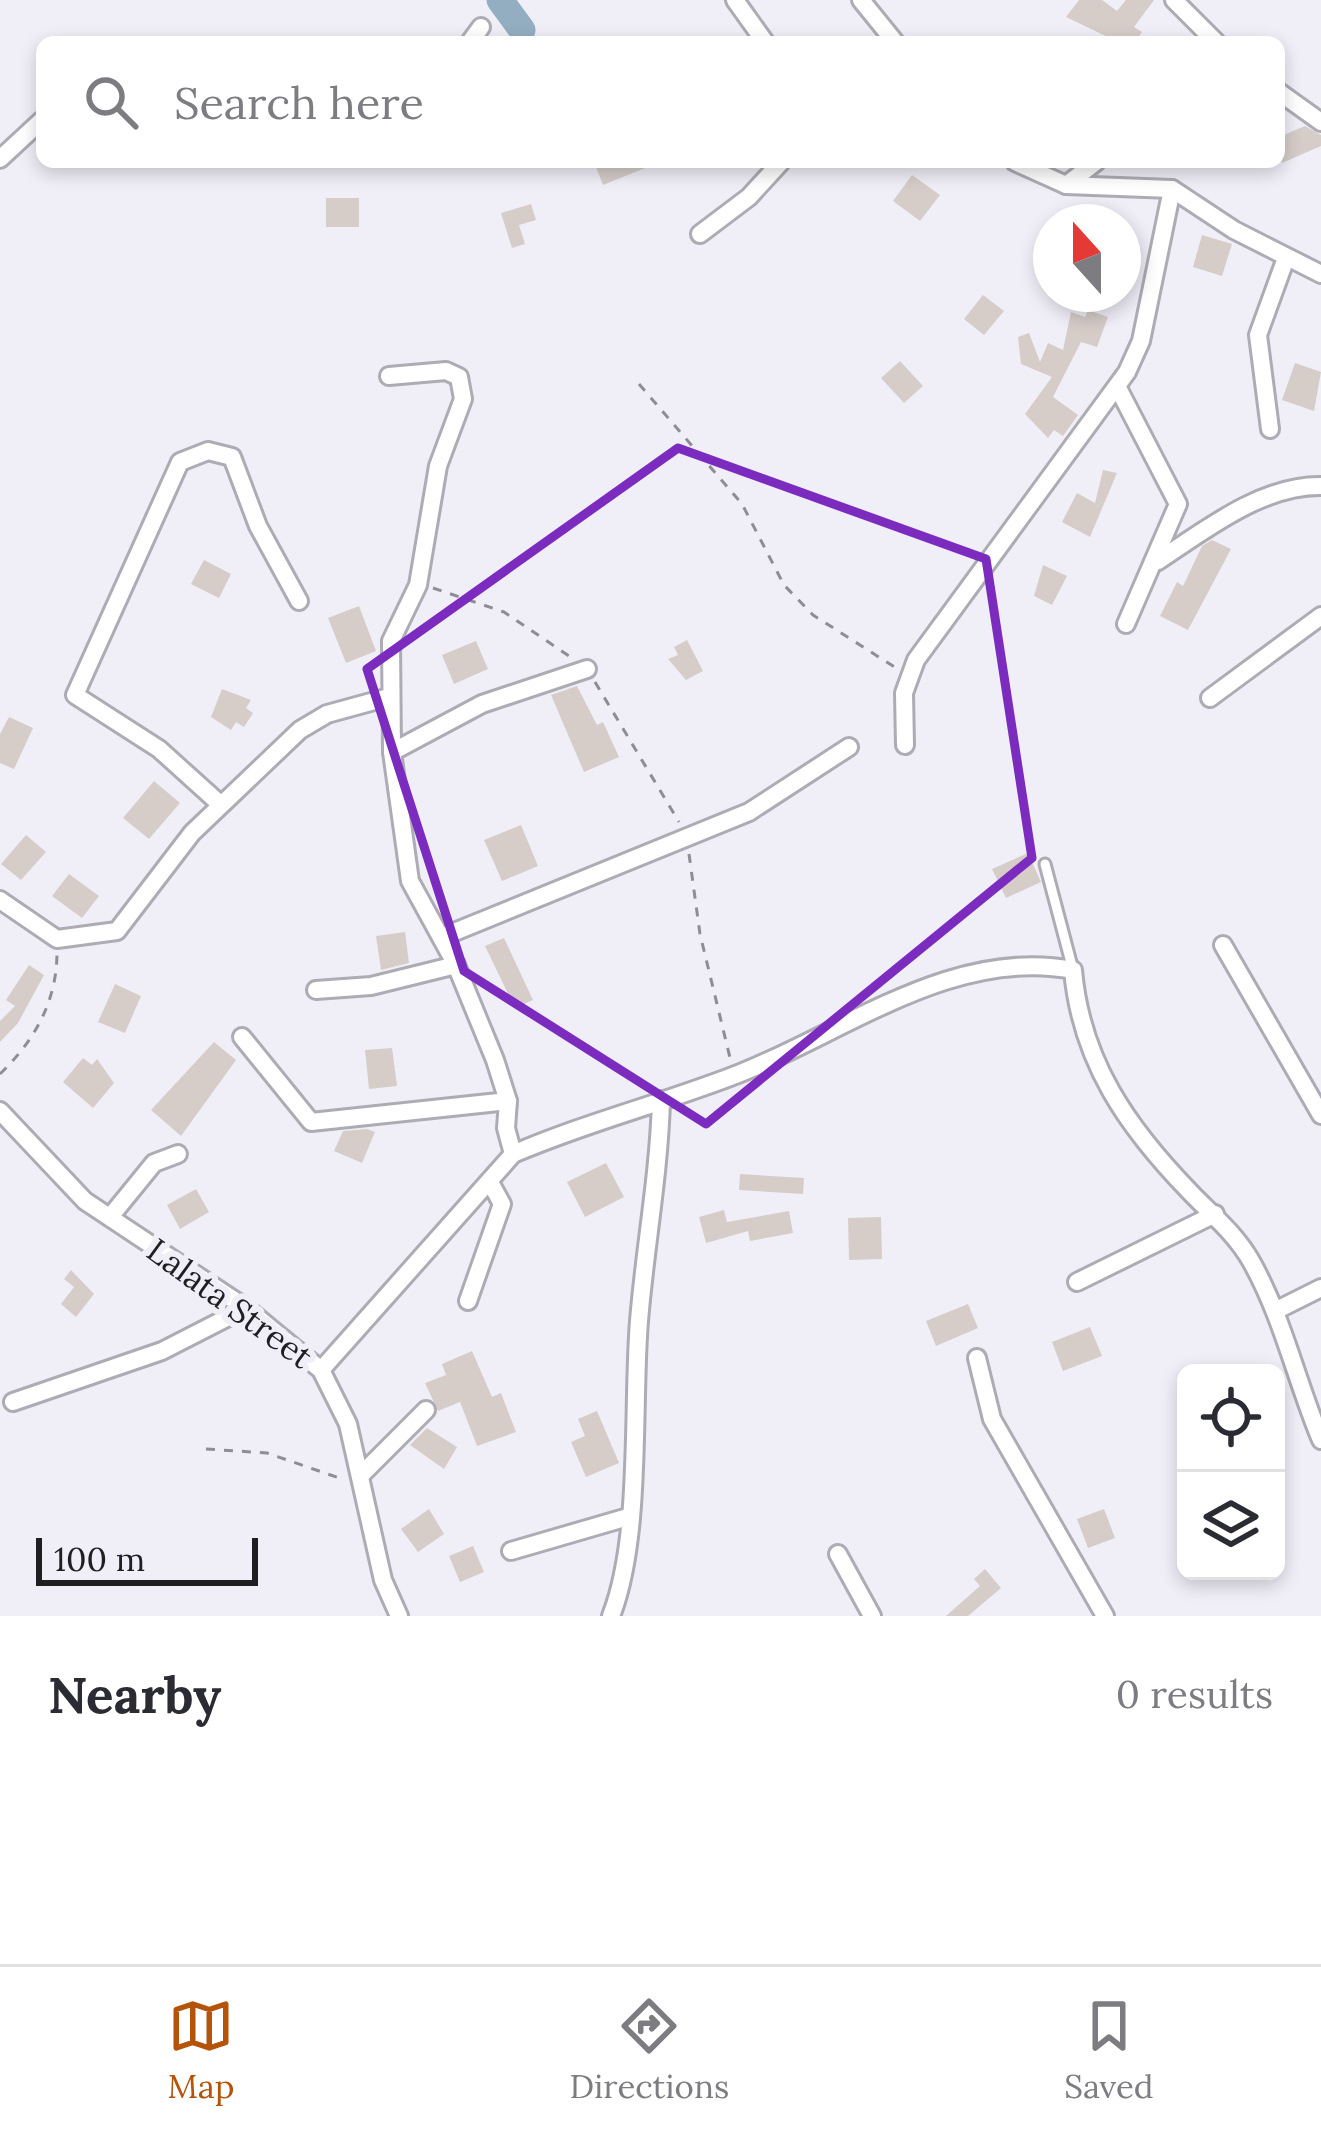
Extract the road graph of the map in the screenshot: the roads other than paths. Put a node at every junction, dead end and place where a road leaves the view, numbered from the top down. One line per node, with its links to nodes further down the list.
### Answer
1 (735, 0): 4 (street)
2 (861, 0): 5 (street)
3 (1174, 0): 6 (street)
4 (761, 36)
5 (890, 36)
6 (1210, 36)
7 (1285, 96): 8 (street)
8 (1321, 122)
9 (36, 126): 10 (street)
10 (0, 159)
11 (775, 168): 16 (street)
12 (1028, 168): 14 (street)
13 (1088, 168): 14 (street)
14 (1066, 185): 15 (street)
15 (1172, 189): 17 (street); 20 (street)
16 (700, 234)
17 (1286, 258): 18 (street); 21 (street)
18 (1321, 274)
19 (389, 376): 28 (street)
20 (1119, 390): 23 (street); 30 (street)
21 (1270, 429)
22 (1321, 486): 23 (street)
23 (1157, 561): 26 (street)
24 (298, 601): 33 (street)
25 (1321, 616): 29 (street)
26 (1126, 624)
27 (586, 669): 32 (street)
28 (389, 697): 32 (street); 33 (street)
29 (1210, 698)
30 (905, 745)
31 (850, 747): 36 (street)
32 (392, 752): 36 (street)
33 (220, 804): 35 (street)
34 (1045, 864): 39 (lane)
35 (0, 900)
36 (442, 937): 38 (street)
37 (1223, 945): 45 (street)
38 (455, 965): 40 (street); 43 (street)
39 (1073, 970): 42 (street); 49 (street)
40 (316, 991)
41 (242, 1037): 43 (street)
42 (661, 1100): 47 (street); 62 (street)
43 (508, 1101): 47 (street)
44 (0, 1111): 50 (street, Lalata Street)
45 (1321, 1114)
46 (178, 1154): 50 (street)
47 (513, 1154): 48 (street)
48 (491, 1184): 53 (street); 57 (street)
49 (1215, 1214): 51 (street); 55 (street)
50 (110, 1216): 54 (street, Lalata Street)
51 (1077, 1282)
52 (1321, 1288): 55 (street)
53 (468, 1301)
54 (245, 1308): 57 (street, Lalata Street); 58 (street)
55 (1277, 1310): 60 (street)
56 (977, 1358): 68 (street)
57 (321, 1370): 61 (street, Lalata Street)
58 (13, 1402)
59 (426, 1411): 61 (street)
60 (1321, 1440)
61 (362, 1480): 65 (street, Lalata Street)
62 (628, 1517): 63 (street); 66 (street)
63 (511, 1551)
64 (838, 1554): 67 (street)
65 (399, 1616)
66 (611, 1616)
67 (872, 1616)
68 (1105, 1616)

